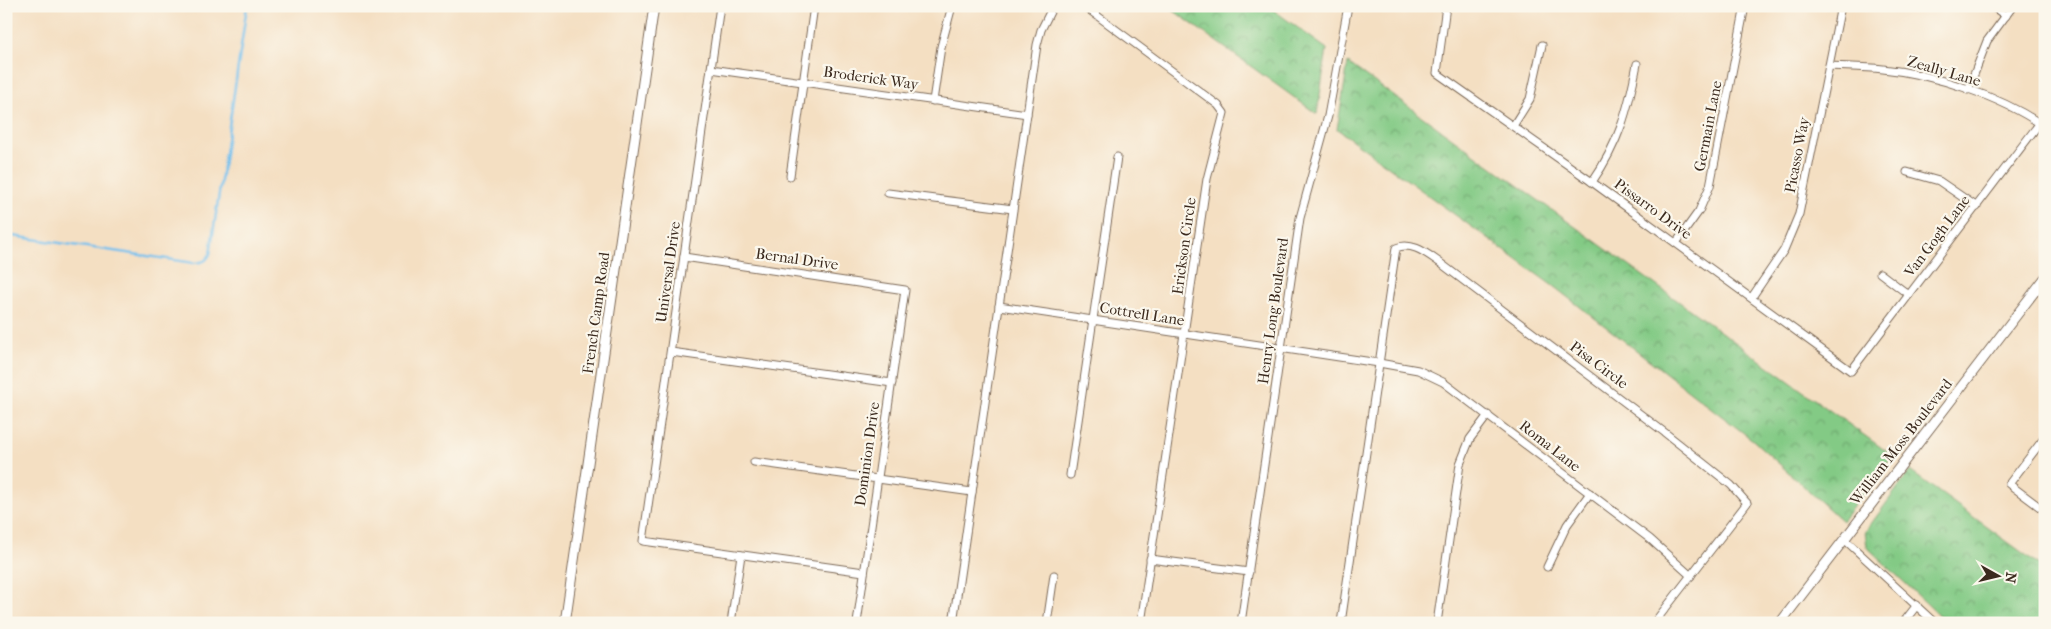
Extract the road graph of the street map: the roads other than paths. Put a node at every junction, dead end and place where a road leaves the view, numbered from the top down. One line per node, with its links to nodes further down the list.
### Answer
1 (654, 6): 64 (street, French Camp Road)
2 (720, 6): 17 (street, Universal Drive)
3 (814, 6): 18 (street)
4 (952, 6): 20 (street)
5 (1053, 6): 21 (street)
6 (1084, 6): 41 (street, Erickson Circle)
7 (1348, 6): 42 (street, Henry Long Boulevard)
8 (1446, 6): 24 (street, Pissarro Drive)
9 (1746, 6): 32 (street, Germain Lane)
10 (1840, 6): 16 (street, Picasso Way)
11 (1992, 6): 13 (street)
12 (2013, 6): 13 (street)
13 (2006, 16): 19 (street)
14 (1542, 45): 24 (street)
15 (1637, 64): 28 (street)
16 (1829, 66): 19 (street, Zeally Lane); 38 (street, Picasso Way)
17 (711, 69): 18 (street, Broderick Way); 33 (street, Universal Drive)
18 (804, 82): 20 (street, Broderick Way); 27 (street)
19 (1968, 90): 23 (street, Zeally Lane)
20 (933, 101): 21 (street, Broderick Way)
21 (1027, 114): 31 (street)
22 (2045, 116): 23 (street, Van Gogh Lane)
23 (2042, 125): 30 (street, Van Gogh Lane)
24 (1513, 126): 28 (street, Pissarro Drive)
25 (1117, 157): 40 (street)
26 (1907, 172): 30 (street)
27 (790, 176)
28 (1592, 182): 32 (street, Pissarro Drive)
29 (888, 193): 31 (street)
30 (1977, 207): 37 (street, Van Gogh Lane)
31 (1013, 209): 39 (street)
32 (1676, 243): 38 (street, Pissarro Drive)
33 (684, 257): 36 (street, Bernal Drive); 43 (street, Universal Drive)
34 (1880, 273): 37 (street)
35 (2045, 278): 55 (street, William Moss Boulevard)
36 (905, 290): 46 (street, Dominion Drive)
37 (1909, 295): 45 (street, Van Gogh Lane)
38 (1752, 298): 45 (street, Pissarro Drive)
39 (999, 306): 40 (street, Cottrell Lane); 52 (street)
40 (1093, 320): 41 (street, Cottrell Lane); 50 (street)
41 (1185, 334): 42 (street, Cottrell Lane); 57 (street, Erickson Circle)
42 (1281, 347): 44 (street); 60 (street, Henry Long Boulevard)
43 (671, 352): 46 (street); 56 (street, Universal Drive)
44 (1379, 363): 47 (street, Roma Lane); 62 (street, Pisa Circle); 71 (street, Pisa Circle)
45 (1850, 371)
46 (892, 383): 51 (street, Dominion Drive)
47 (1488, 415): 53 (street, Roma Lane); 72 (street)
48 (2045, 437): 54 (street)
49 (754, 462): 51 (street)
50 (1070, 475)
51 (878, 478): 52 (street); 59 (street, Dominion Drive)
52 (972, 492): 67 (street)
53 (1590, 493): 58 (street); 62 (street, Roma Lane)
54 (2045, 511)
55 (1844, 539): 63 (street); 74 (street, William Moss Boulevard)
56 (741, 555): 59 (street); 65 (street)
57 (1150, 559): 60 (street); 69 (street, Erickson Circle)
58 (1546, 567)
59 (864, 572): 66 (street, Dominion Drive)
60 (1248, 572): 70 (street, Henry Long Boulevard)
61 (1054, 575): 68 (street)
62 (1692, 576): 73 (street, Pisa Circle)
63 (1917, 605): 75 (street); 76 (street)
64 (566, 623)
65 (731, 623)
66 (857, 623)
67 (953, 623)
68 (1047, 623)
69 (1141, 623)
70 (1241, 623)
71 (1341, 623)
72 (1437, 623)
73 (1654, 623)
74 (1780, 623)
75 (1903, 623)
76 (1935, 623)

